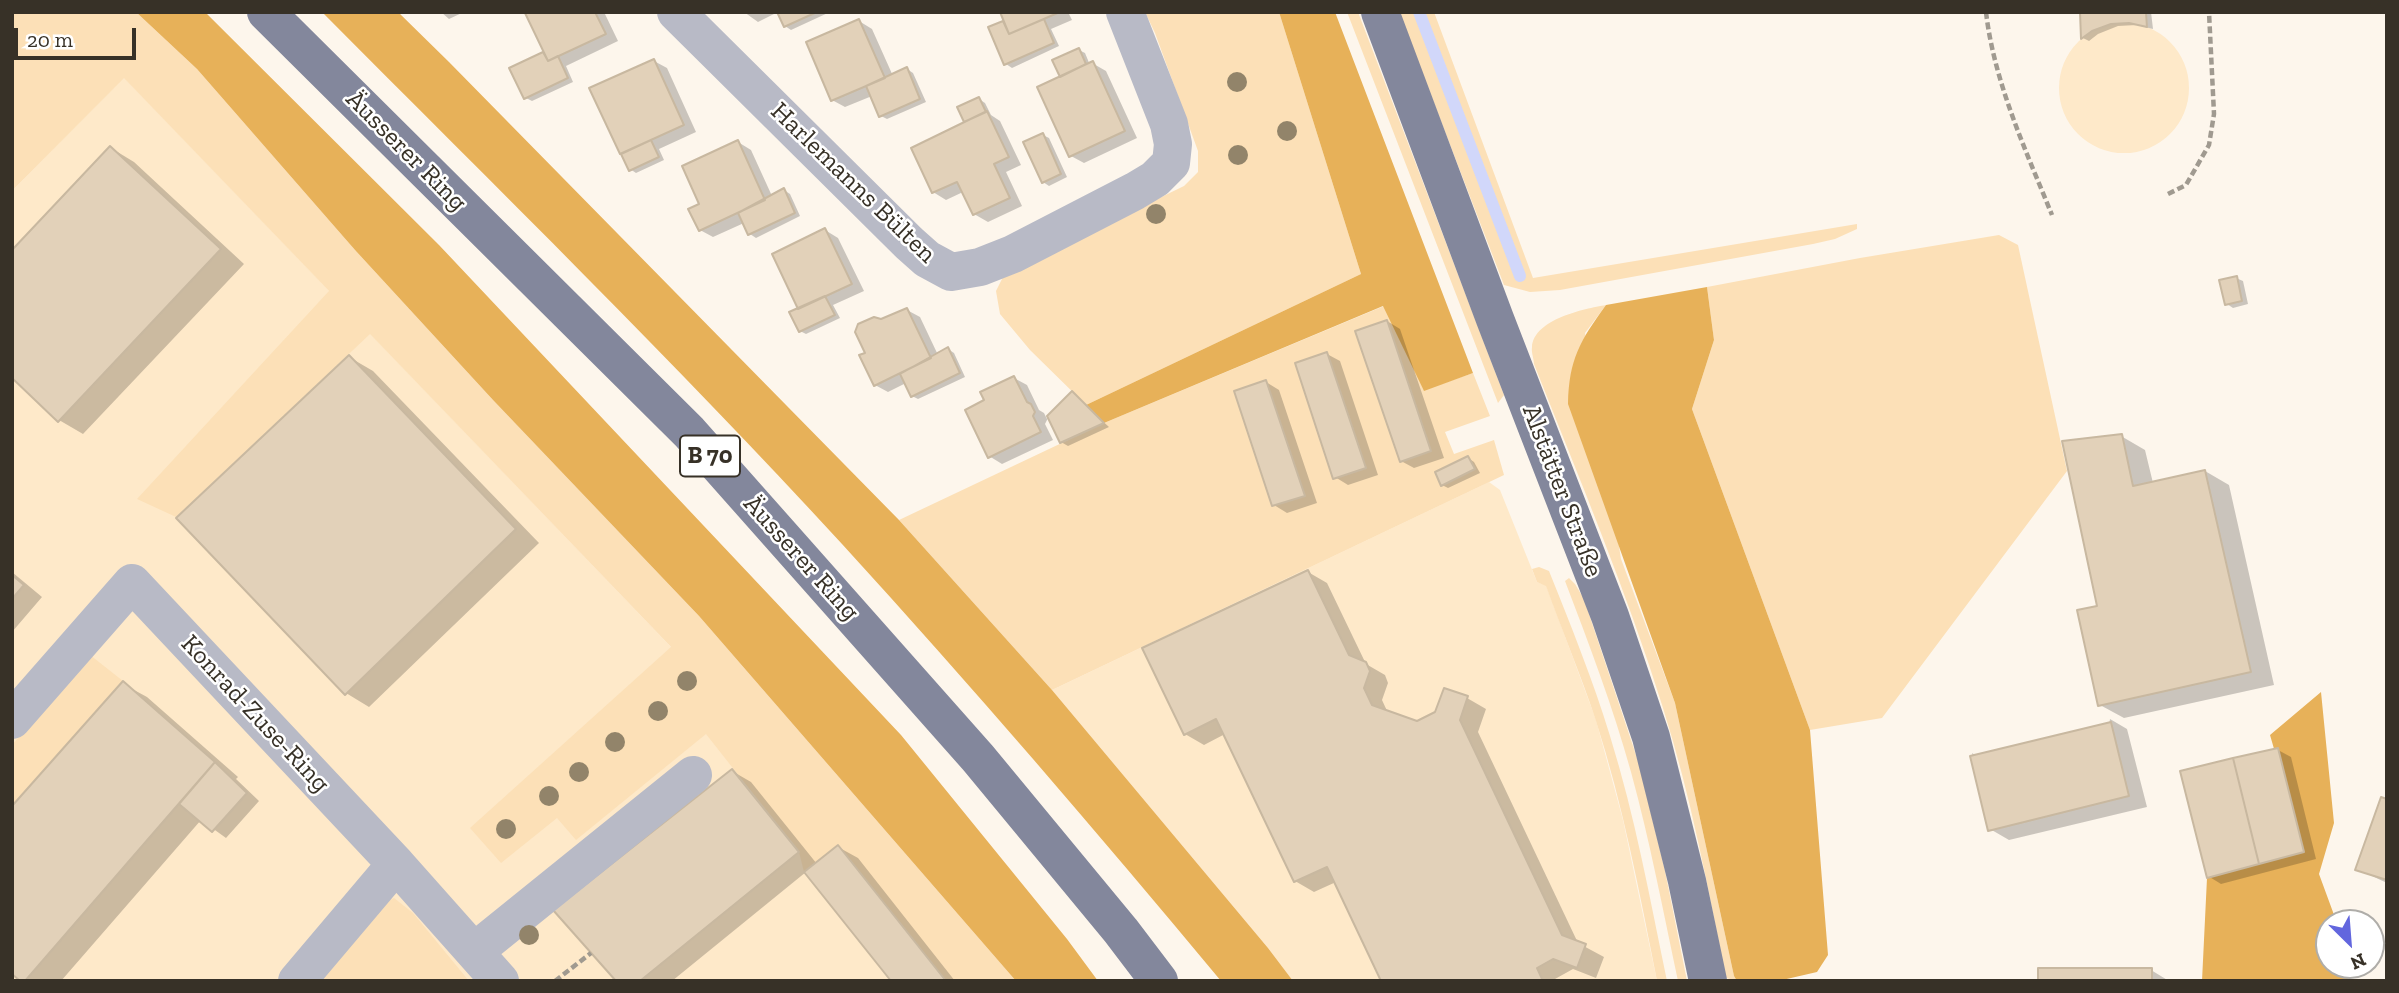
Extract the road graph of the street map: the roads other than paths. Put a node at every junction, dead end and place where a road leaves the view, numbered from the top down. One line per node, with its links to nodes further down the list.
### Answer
1 (267, 12): 11 (main road, Äusserer Ring / B 70)
2 (676, 12): 3 (street, Harlemanns Bülten)
3 (1125, 12)
4 (1380, 12): 12 (main road, Alstätter Straße)
5 (12, 720): 7 (street, Konrad-Zuse-Ring)
6 (693, 775): 8 (street)
7 (396, 864): 8 (street, Konrad-Zuse-Ring); 9 (street)
8 (475, 951): 10 (street, Konrad-Zuse-Ring)
9 (297, 981)
10 (500, 981)
11 (1159, 981)
12 (1708, 981)

